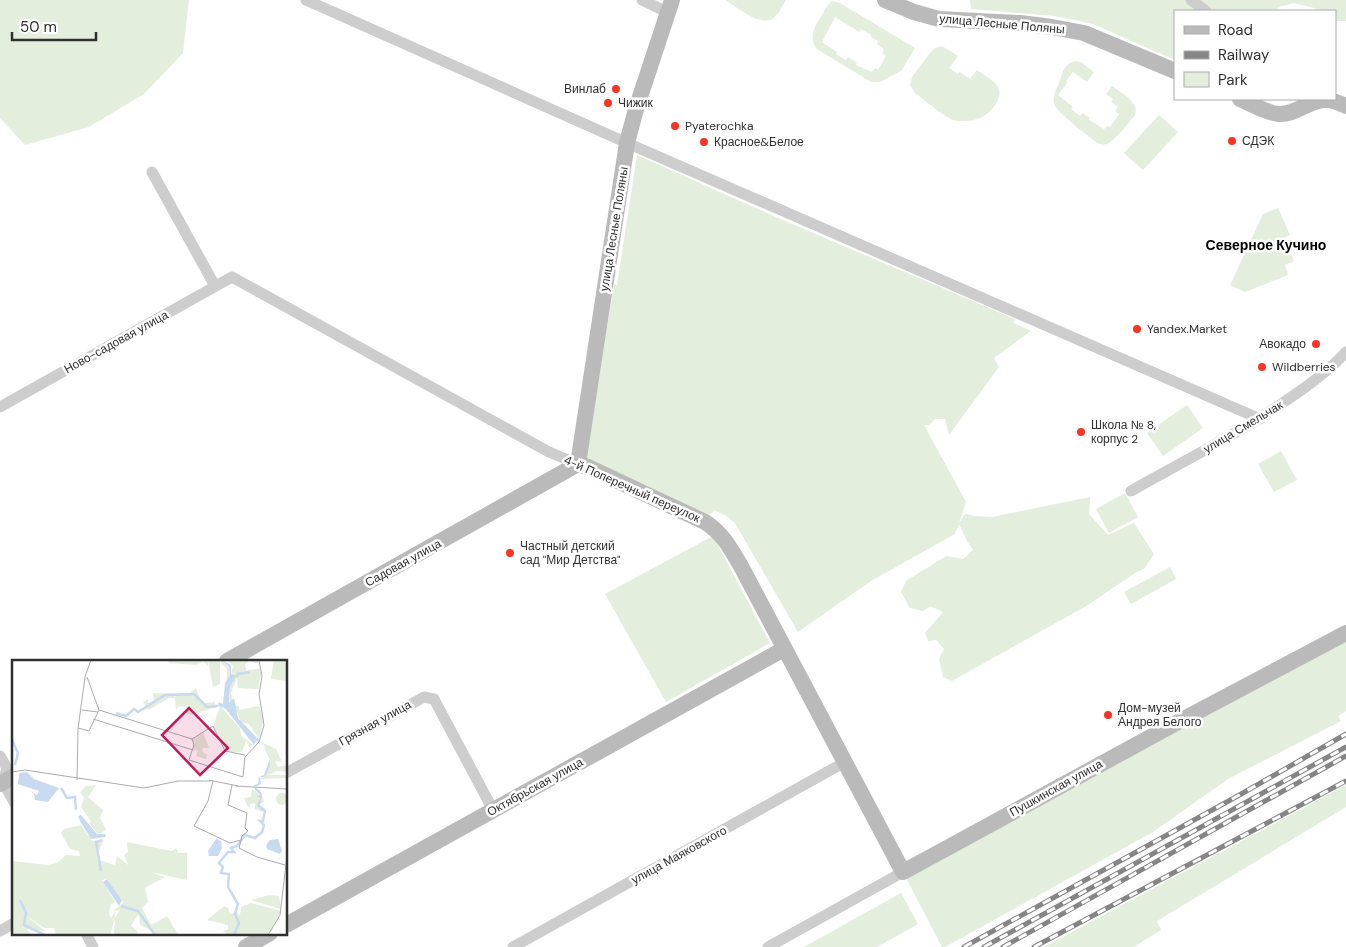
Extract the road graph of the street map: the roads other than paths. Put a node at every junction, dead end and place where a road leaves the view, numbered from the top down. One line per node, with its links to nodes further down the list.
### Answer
1 (306, 0): 12 (street)
2 (642, 0): 5 (street)
3 (885, 0): 7 (street, улица Лесные Поляны)
4 (1191, 0): 6 (street)
5 (669, 6): 12 (street, улица Лесные Поляны)
6 (1205, 10)
7 (1174, 71)
8 (1242, 100): 9 (street)
9 (1323, 100)
10 (1331, 100): 11 (street)
11 (1346, 106)
12 (627, 143): 18 (street); 19 (street, улица Лесные Поляны)
13 (152, 172): 15 (street)
14 (232, 277): 15 (street, Ново-садовая улица); 19 (street, 4-й Поперечный переулок)
15 (215, 286): 17 (street, Ново-садовая улица)
16 (1346, 352): 18 (street, улица Смельчак)
17 (0, 408)
18 (1260, 419): 20 (street, улица Смельчак)
19 (578, 464): 22 (street, 4-й Поперечный переулок); 23 (street, Садовая улица)
20 (1131, 490)
21 (1346, 633): 30 (street, Пушкинская улица)
22 (784, 649): 25 (street, 4-й Поперечный переулок); 29 (street, Октябрьская улица)
23 (229, 660)
24 (0, 756): 27 (street)
25 (845, 762): 30 (street, 4-й Поперечный переулок); 38 (street, улица Маяковского)
26 (288, 771): 29 (street, Грязная улица)
27 (5, 781): 28 (street)
28 (12, 797)
29 (493, 810): 31 (street, Октябрьская улица)
30 (903, 872): 39 (street, Пушкинская улица)
31 (288, 923)
32 (12, 924): 33 (street)
33 (0, 931)
34 (86, 934): 36 (street)
35 (268, 934): 37 (street)
36 (93, 947)
37 (246, 947)
38 (512, 947)
39 (768, 947)

